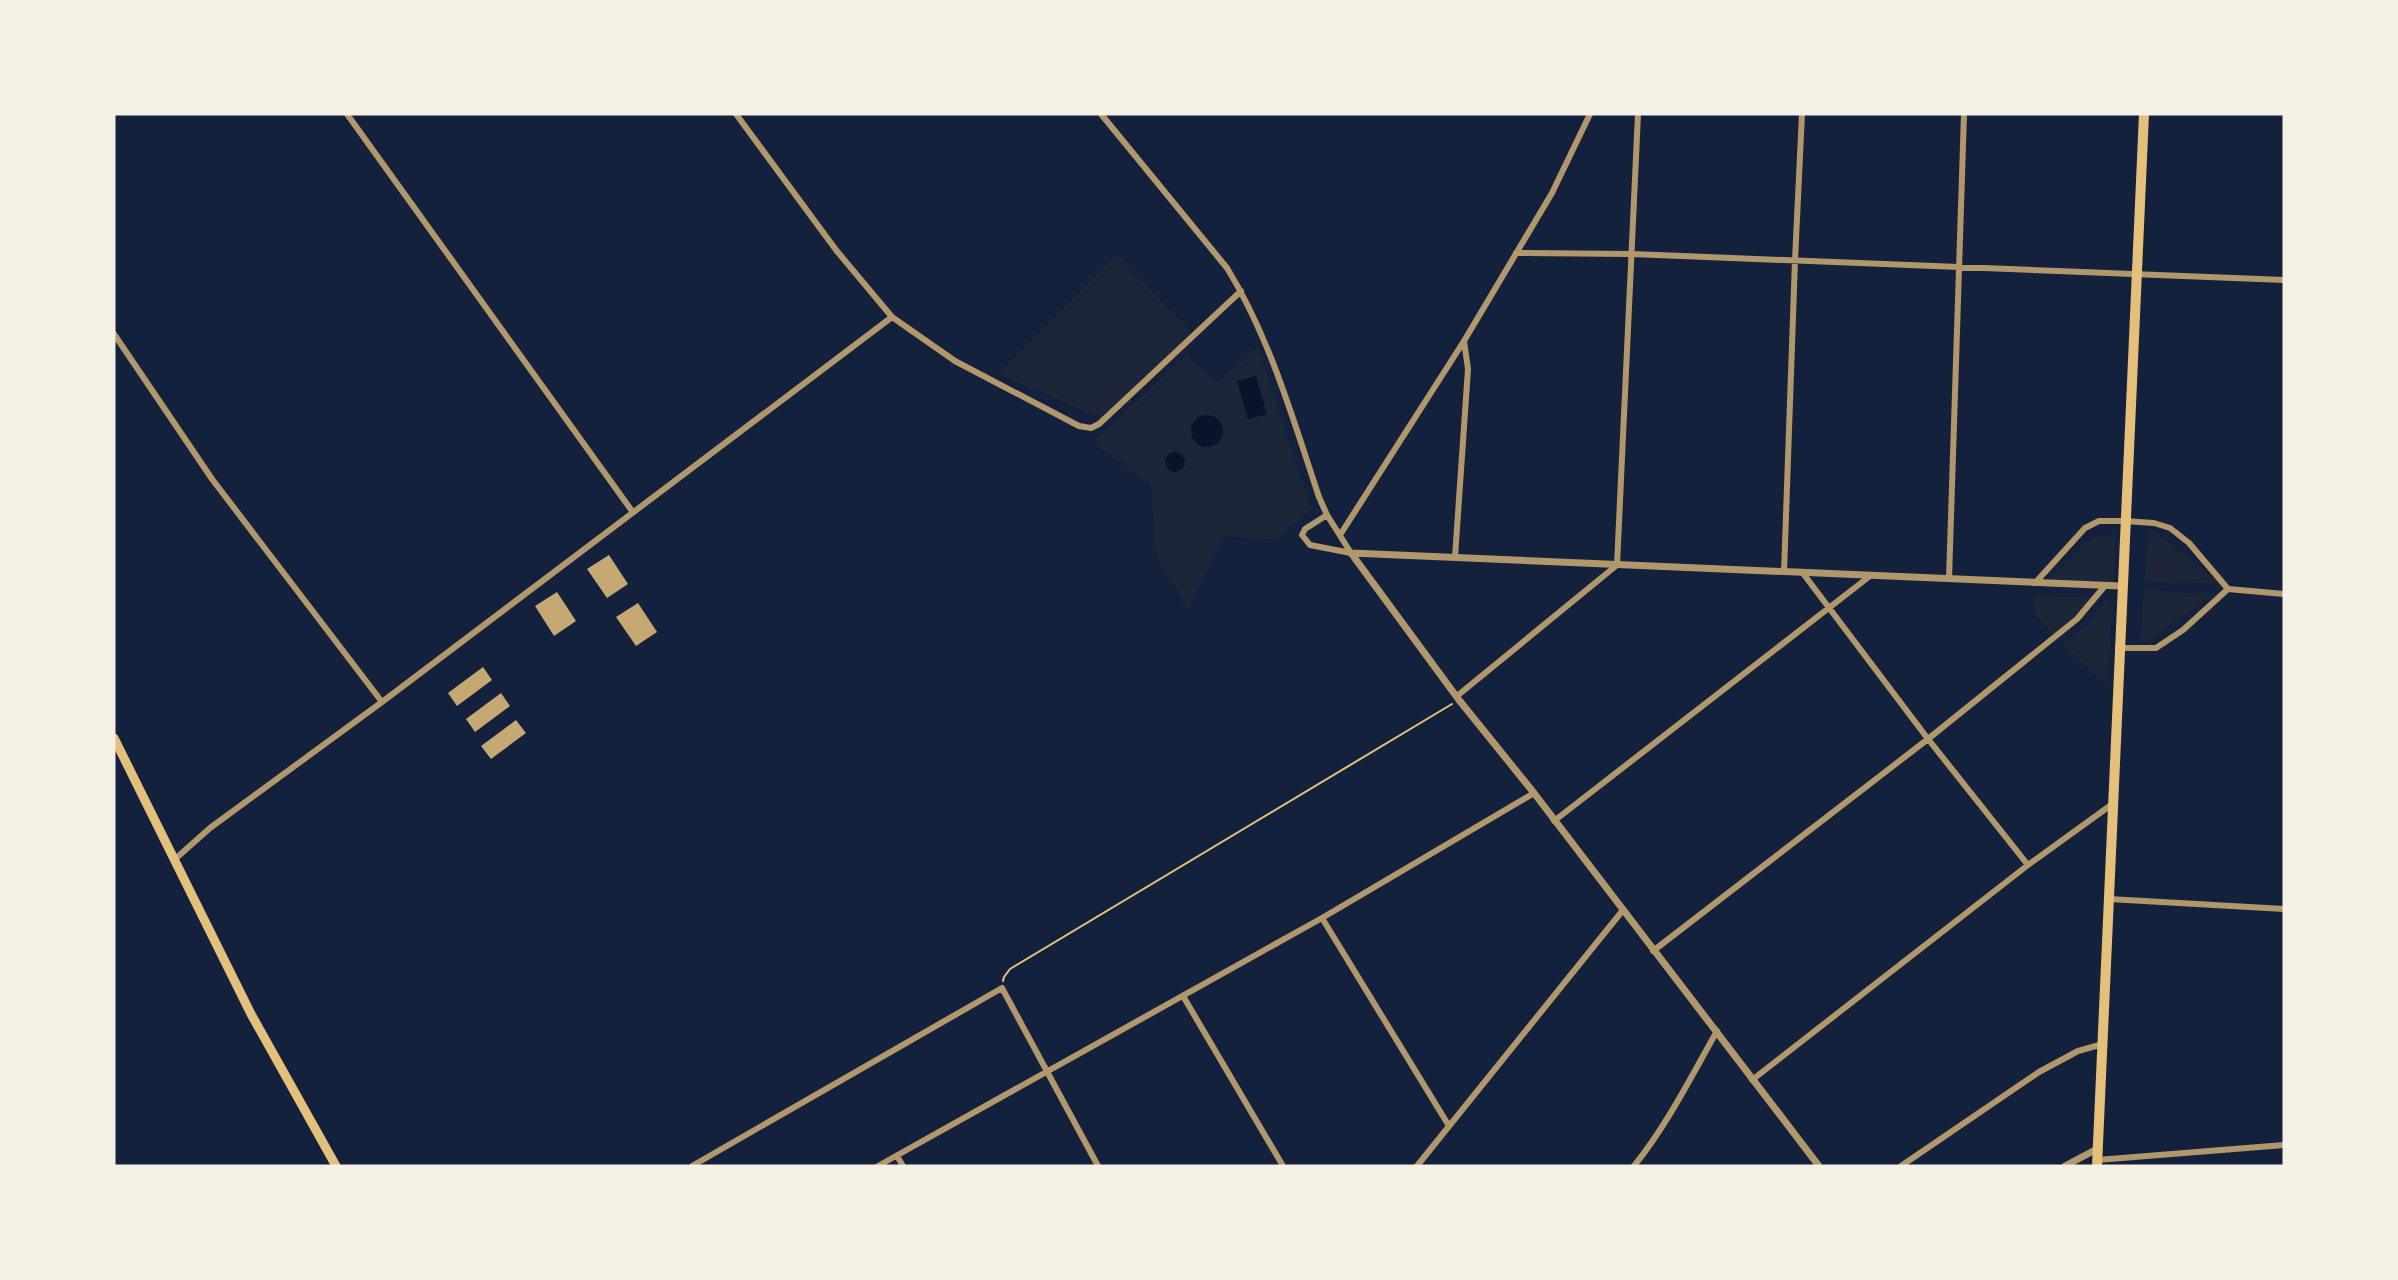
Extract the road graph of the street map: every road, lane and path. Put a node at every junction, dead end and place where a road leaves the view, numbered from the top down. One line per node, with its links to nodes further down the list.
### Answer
1 (346, 114): 19 (street)
2 (736, 114): 16 (street)
3 (1101, 114): 15 (street)
4 (1590, 114): 9 (street)
5 (1638, 114): 10 (street)
6 (1802, 114): 11 (street)
7 (1964, 114): 12 (street)
8 (2144, 114): 13 (main road)
9 (1517, 253): 10 (street); 18 (street)
10 (1632, 254): 11 (street); 25 (street)
11 (1795, 260): 12 (street); 26 (street)
12 (1959, 267): 13 (street); 29 (street)
13 (2137, 275): 14 (street); 21 (main road)
14 (2284, 280)
15 (1241, 291): 16 (street); 20 (street)
16 (892, 317): 19 (street)
17 (114, 334): 38 (street)
18 (1464, 341): 22 (street); 24 (street)
19 (632, 511): 38 (street)
20 (1327, 515): 22 (street); 23 (street)
21 (2124, 521): 30 (street); 31 (main road); 33 (street)
22 (1340, 535): 23 (street)
23 (1351, 553): 24 (street); 37 (street)
24 (1455, 557): 25 (street)
25 (1617, 565): 26 (street); 37 (street)
26 (1784, 572): 27 (street)
27 (1802, 572): 28 (street); 35 (street)
28 (1870, 576): 29 (street); 35 (street)
29 (1949, 579): 30 (street)
30 (2034, 584): 32 (street)
31 (2121, 586): 32 (street); 36 (main road)
32 (2104, 587): 40 (street)
33 (2228, 589): 34 (street); 36 (street)
34 (2284, 594)
35 (1828, 607): 40 (street); 43 (street)
36 (2118, 648): 42 (main road)
37 (1458, 698): 41 (street); 51 (path)
38 (382, 702): 44 (street)
39 (114, 738): 44 (main road)
40 (1928, 739): 45 (street); 50 (street)
41 (1534, 793): 43 (street); 49 (street)
42 (2111, 805): 45 (street); 46 (main road)
43 (1554, 821): 48 (street)
44 (174, 860): 61 (main road)
45 (2028, 865): 56 (street)
46 (2109, 899): 47 (street); 54 (main road)
47 (2284, 909)
48 (1623, 911): 50 (street); 57 (street)
49 (1322, 918): 52 (street); 57 (street)
50 (1653, 951): 53 (street)
51 (1002, 988): 55 (street); 62 (street)
52 (1183, 996): 55 (street); 66 (street)
53 (1717, 1031): 56 (street); 68 (street)
54 (2103, 1044): 60 (main road); 70 (street)
55 (1048, 1072): 59 (street); 65 (street)
56 (1752, 1080): 69 (street)
57 (1449, 1126): 67 (street)
58 (2284, 1145): 60 (street)
59 (897, 1156): 63 (street); 64 (street)
60 (2097, 1158): 71 (street)
61 (336, 1166)
62 (692, 1166)
63 (878, 1166)
64 (903, 1166)
65 (1098, 1166)
66 (1283, 1166)
67 (1417, 1166)
68 (1634, 1166)
69 (1819, 1166)
70 (1901, 1166)
71 (2065, 1166)

